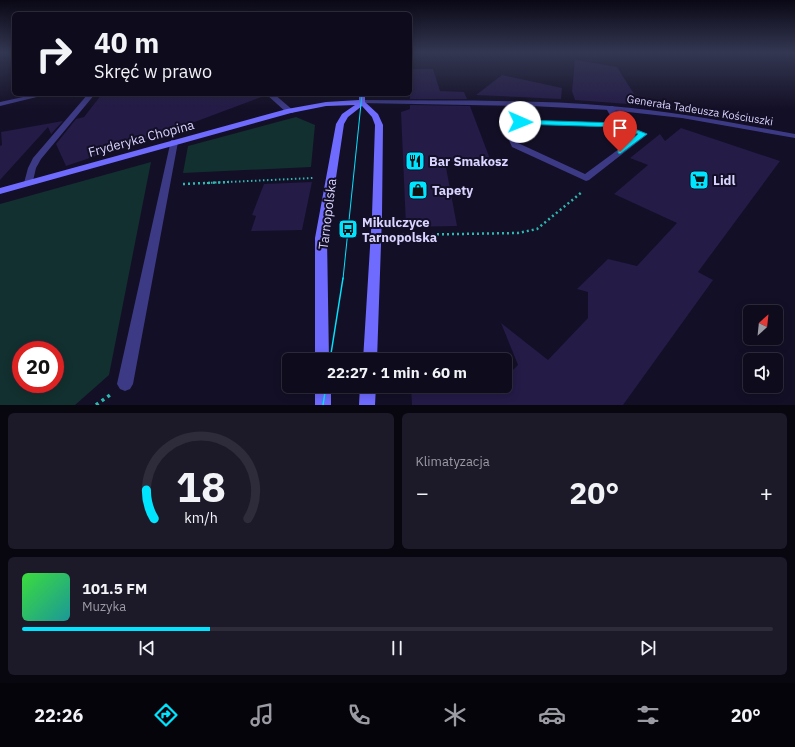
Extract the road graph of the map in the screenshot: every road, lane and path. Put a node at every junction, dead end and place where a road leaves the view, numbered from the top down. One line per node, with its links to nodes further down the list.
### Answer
1 (37, 96): 5 (street)
2 (90, 96): 13 (street)
3 (272, 96): 7 (street)
4 (362, 98): 6 (street, Generała Tadeusza Kościuszki); 7 (main road, Fryderyka Chopina); 17 (main road, Tarnopolska); 18 (main road)
5 (0, 104)
6 (610, 108): 8 (street); 9 (street, Generała Tadeusza Kościuszki)
7 (290, 111): 10 (main road, Fryderyka Chopina)
8 (619, 125): 12 (street); 12 (street)
9 (795, 136)
10 (174, 142): 13 (main road, Fryderyka Chopina); 14 (street)
11 (318, 178): 14 (path)
12 (586, 178): 16 (path)
13 (29, 183): 15 (main road, Fryderyka Chopina)
14 (166, 184): 19 (street)
15 (0, 191)
16 (397, 235)
17 (322, 353)
18 (370, 353)
19 (125, 384)
20 (323, 393): 22 (main road)
21 (368, 393): 23 (main road)
22 (323, 405)
23 (367, 405)

